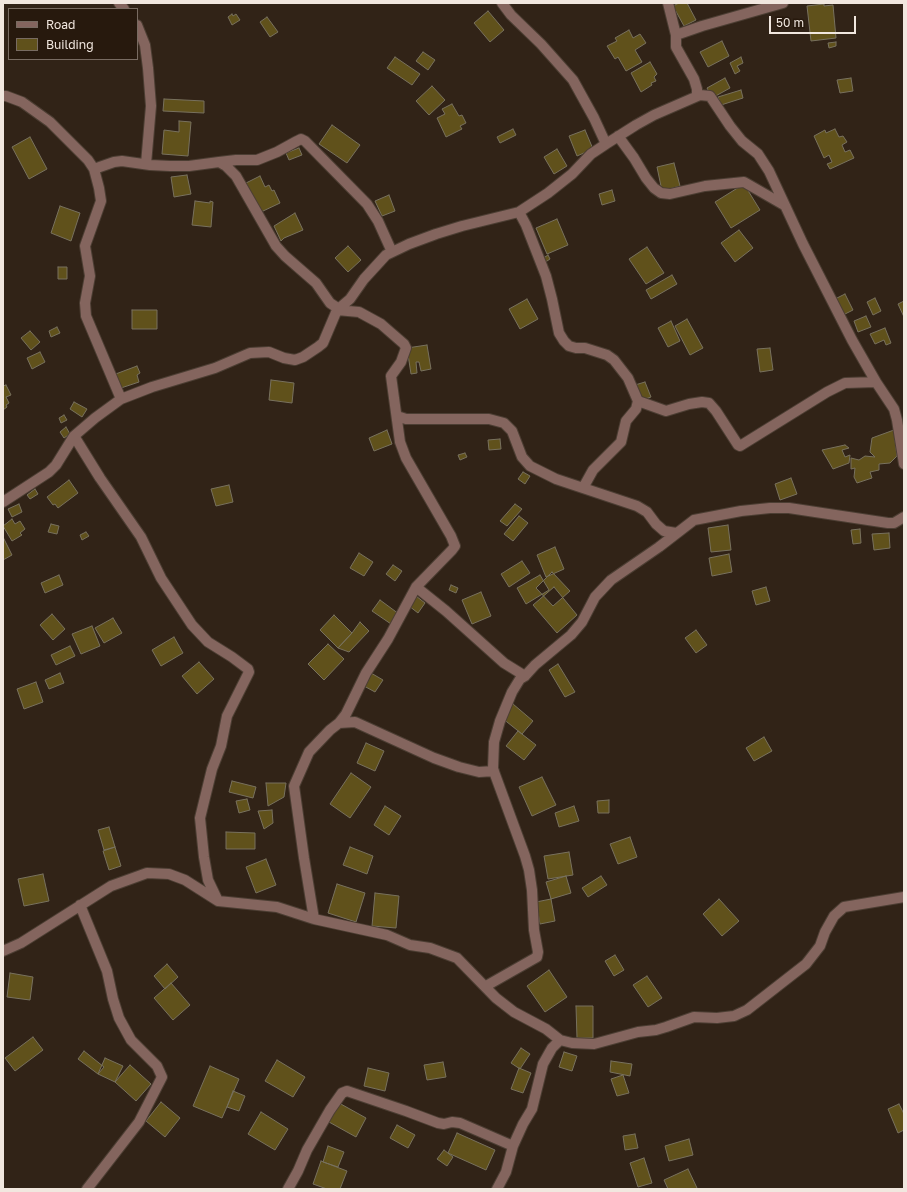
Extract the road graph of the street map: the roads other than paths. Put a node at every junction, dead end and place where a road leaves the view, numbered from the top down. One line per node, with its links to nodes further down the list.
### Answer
1 (502, 3): 9 (street)
2 (668, 3): 5 (street)
3 (783, 3): 5 (street)
4 (138, 28): 11 (street)
5 (676, 35): 6 (street)
6 (697, 95): 8 (street); 13 (street)
7 (3, 96): 12 (street)
8 (618, 136): 9 (street); 13 (street)
9 (606, 144): 14 (street)
10 (219, 162): 11 (street); 15 (street); 16 (street)
11 (146, 164): 12 (street)
12 (94, 169): 18 (street)
13 (784, 205): 17 (street)
14 (519, 212): 15 (street); 19 (street)
15 (392, 252): 16 (street)
16 (337, 310): 18 (street); 20 (street)
17 (876, 382): 19 (street); 22 (street)
18 (121, 399): 21 (street)
19 (638, 401): 23 (street)
20 (397, 416): 23 (street); 27 (street)
21 (74, 436): 24 (street); 32 (street)
22 (904, 464)
23 (583, 488): 26 (street)
24 (3, 502)
25 (904, 517): 26 (street)
26 (676, 533): 28 (street)
27 (416, 587): 28 (street); 29 (street)
28 (526, 676): 30 (street)
29 (339, 723): 30 (street); 34 (street)
30 (494, 771): 36 (street)
31 (904, 897): 37 (street)
32 (218, 901): 33 (street); 34 (street)
33 (80, 905): 35 (street); 39 (street)
34 (314, 919): 36 (street)
35 (3, 951)
36 (486, 986): 37 (street)
37 (560, 1040): 38 (street)
38 (513, 1146): 40 (street); 41 (street)
39 (87, 1189)
40 (288, 1189)
41 (497, 1189)

